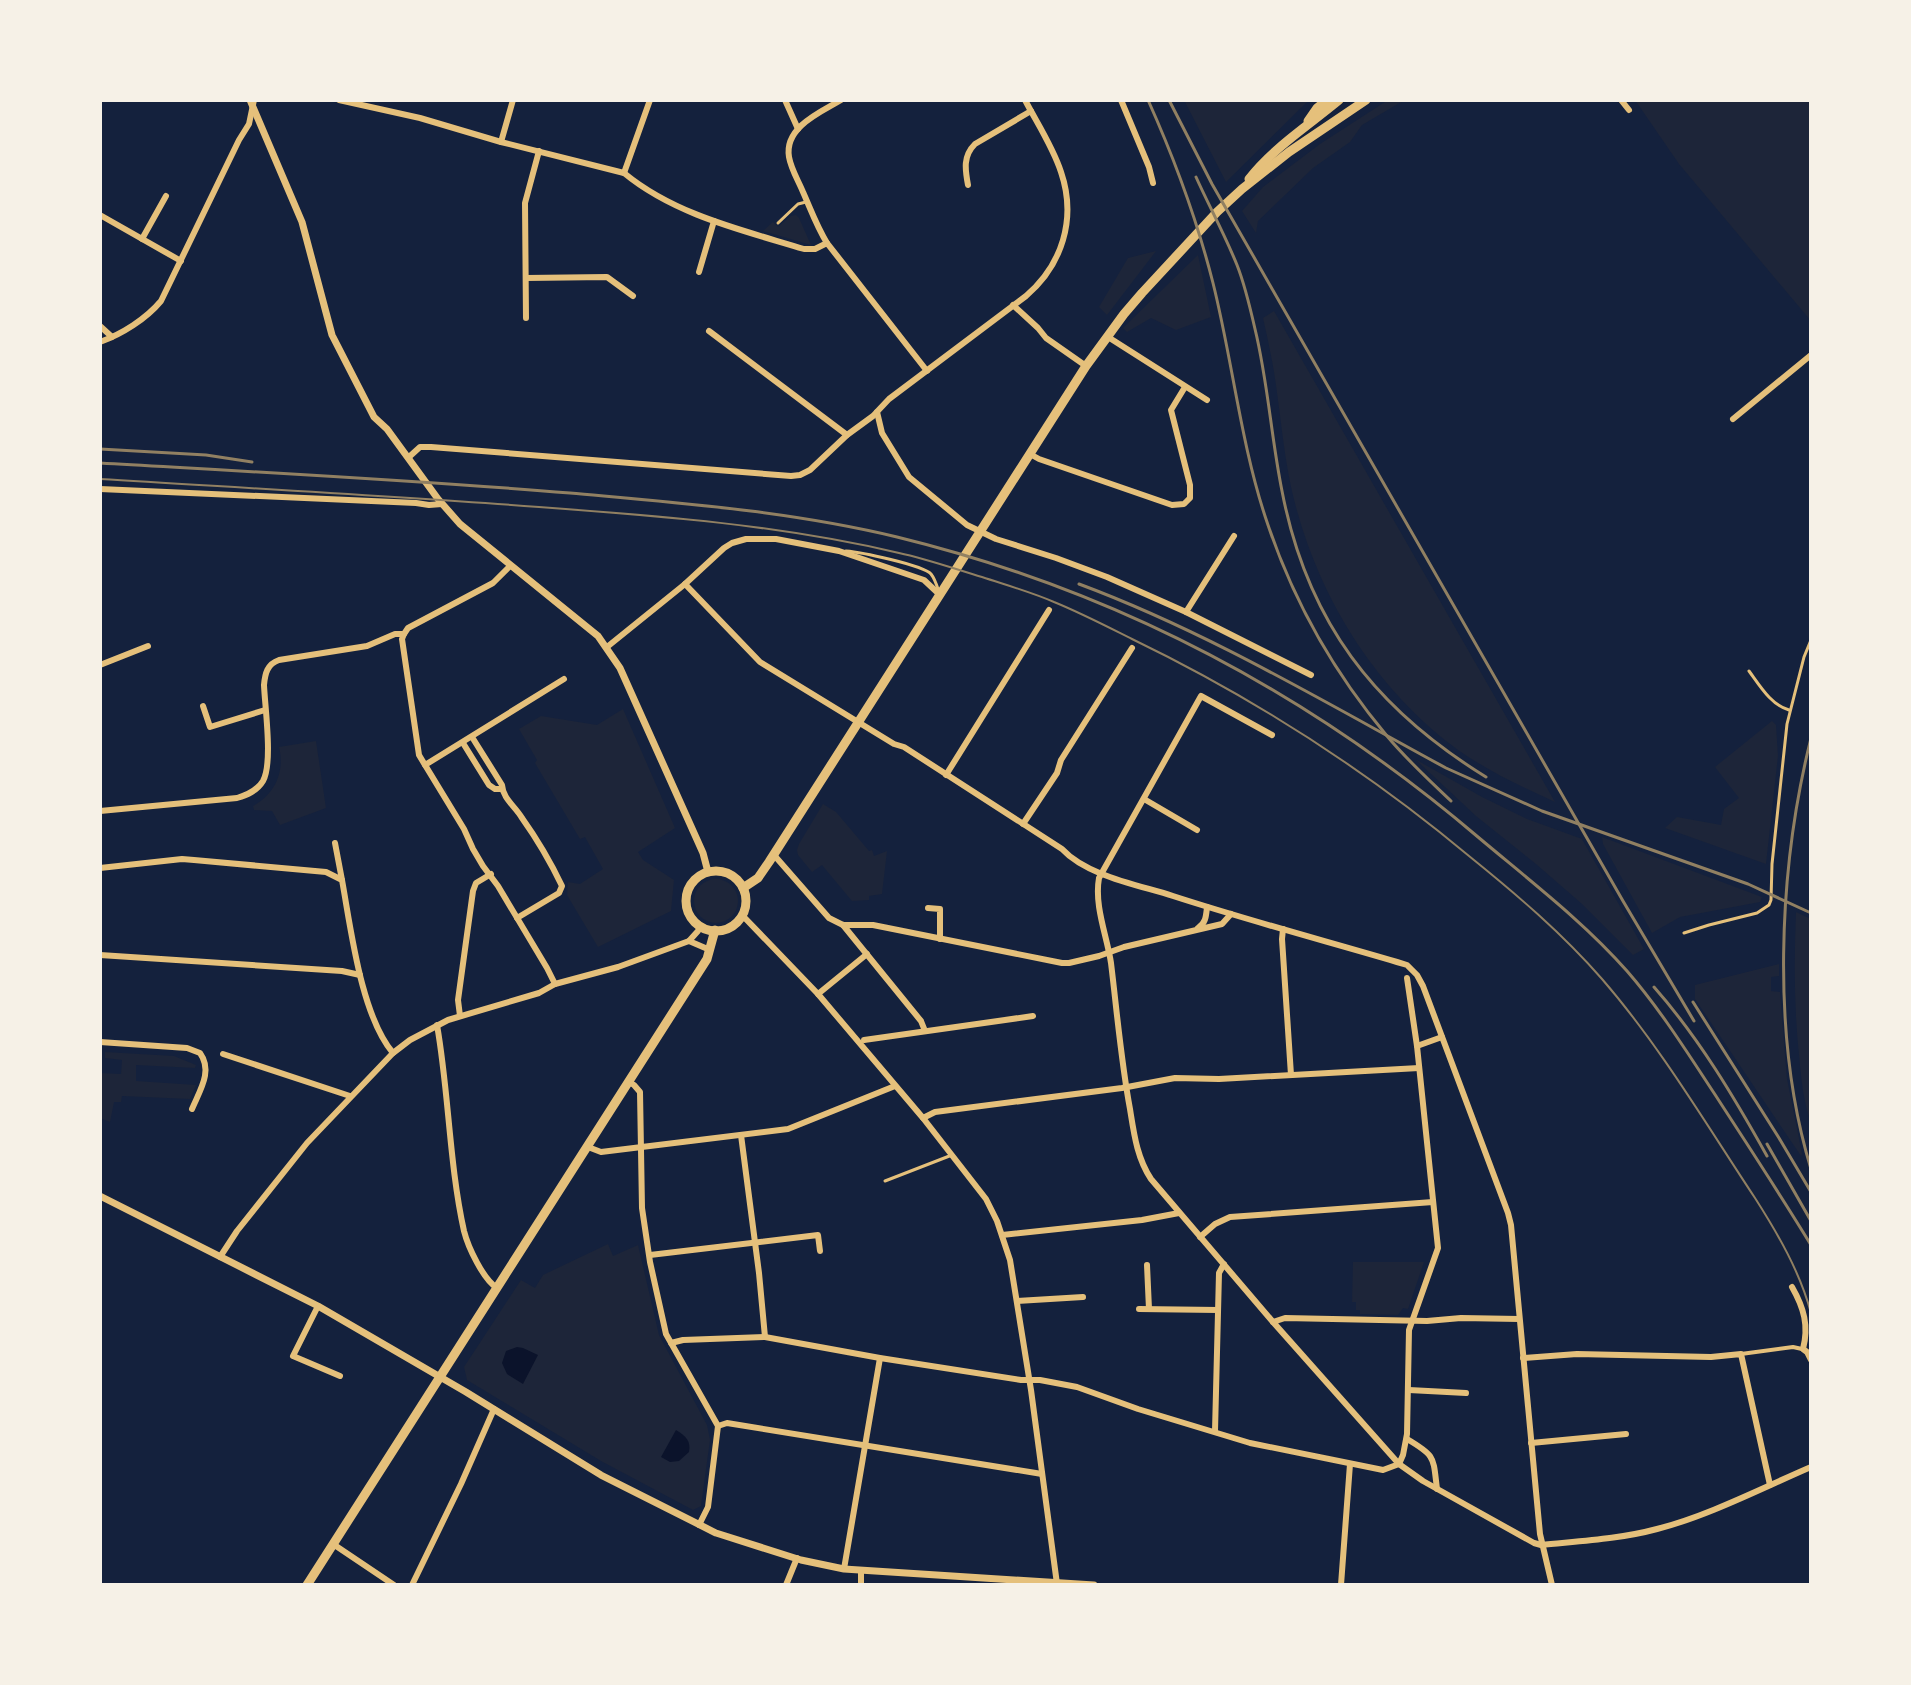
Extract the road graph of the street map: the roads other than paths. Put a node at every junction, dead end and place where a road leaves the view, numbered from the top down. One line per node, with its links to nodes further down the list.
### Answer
1 (339, 100): 17 (street)
2 (513, 100): 17 (street)
3 (650, 100): 19 (street)
4 (785, 100): 15 (street)
5 (841, 100): 15 (street)
6 (1025, 100): 14 (street)
7 (1121, 100): 20 (street)
8 (1327, 100): 16 (main road)
9 (1339, 100): 16 (main road)
10 (1366, 100): 22 (main road)
11 (1621, 100): 13 (street)
12 (252, 102): 30 (street); 50 (street)
13 (1629, 110)
14 (1031, 111): 21 (street); 34 (street)
15 (798, 129): 24 (street)
16 (1300, 131): 22 (main road)
17 (501, 142): 18 (street)
18 (539, 151): 19 (street); 32 (street)
19 (624, 173): 26 (street)
20 (1153, 183)
21 (968, 185)
22 (1242, 189): 39 (main road)
23 (166, 196): 28 (street)
24 (806, 198): 27 (lane); 29 (street)
25 (100, 215): 28 (street)
26 (714, 221): 29 (street); 31 (street)
27 (778, 223)
28 (142, 239): 30 (street)
29 (827, 243): 43 (street)
30 (181, 261): 38 (street)
31 (699, 272)
32 (526, 278): 33 (street); 35 (street)
33 (633, 296)
34 (1013, 305): 42 (street); 43 (street)
35 (526, 318)
36 (100, 326): 38 (street)
37 (709, 331): 48 (street)
38 (112, 337): 40 (street)
39 (1108, 337): 42 (main road); 44 (street)
40 (100, 342)
41 (1811, 355): 47 (street)
42 (1086, 366): 49 (main road)
43 (927, 371): 46 (street)
44 (1185, 387): 45 (street); 49 (street)
45 (1207, 400)
46 (877, 412): 48 (street); 53 (street)
47 (1733, 419)
48 (847, 435): 50 (street)
49 (1030, 454): 53 (main road)
50 (409, 457): 52 (street)
51 (100, 489): 52 (street)
52 (442, 504): 55 (street)
53 (981, 532): 57 (main road); 59 (street)
54 (1234, 536): 59 (street)
55 (510, 566): 60 (street); 63 (street)
56 (685, 584): 57 (street); 63 (street); 72 (street)
57 (940, 595): 72 (main road)
58 (1049, 610): 77 (street)
59 (1186, 612): 67 (street)
60 (404, 634): 70 (street); 76 (street)
61 (1811, 640): 71 (lane)
62 (148, 646): 65 (street)
63 (607, 647): 86 (street)
64 (1132, 648): 81 (street)
65 (100, 665)
66 (1749, 671): 71 (lane)
67 (1311, 675)
68 (564, 679): 74 (street)
69 (203, 706): 70 (street)
70 (265, 710): 80 (street)
71 (1789, 710): 101 (lane)
72 (859, 721): 77 (street); 84 (main road)
73 (1272, 735): 79 (street)
74 (472, 737): 75 (street); 78 (street)
75 (463, 743): 76 (street); 78 (street)
76 (425, 765): 88 (street)
77 (946, 775): 81 (street)
78 (501, 789): 95 (street)
79 (1144, 799): 82 (street); 87 (street)
80 (100, 811)
81 (1023, 824): 87 (street)
82 (1197, 830)
83 (335, 843): 89 (street)
84 (774, 855): 90 (main road); 96 (street)
85 (100, 868): 89 (street)
86 (708, 872): 90 (main road); 97 (main road)
87 (1101, 873): 91 (street); 105 (street)
88 (491, 874): 95 (street); 112 (street)
89 (342, 880): 108 (street)
90 (743, 888): 94 (main road)
91 (1207, 907): 93 (street); 98 (street)
92 (928, 908): 102 (street)
93 (1231, 914): 98 (street); 99 (street)
94 (742, 915): 100 (main road); 111 (street)
95 (517, 918): 110 (street)
96 (843, 925): 102 (street); 106 (street)
97 (700, 926): 100 (main road); 103 (street)
98 (1198, 928): 105 (street)
99 (1283, 929): 116 (street); 123 (street)
100 (715, 930): 104 (main road)
101 (1684, 933)
102 (940, 939): 105 (street)
103 (689, 941): 104 (street); 110 (street)
104 (710, 950): 124 (main road)
105 (1109, 953): 126 (street)
106 (867, 954): 111 (street); 115 (street)
107 (100, 955): 108 (street)
108 (360, 975): 120 (street)
109 (1407, 978): 119 (street)
110 (555, 984): 112 (street)
111 (818, 994): 125 (street)
112 (460, 1016): 114 (street)
113 (1033, 1016): 115 (street)
114 (437, 1025): 120 (street); 147 (street)
115 (925, 1031): 117 (street)
116 (1442, 1037): 119 (street); 154 (street)
117 (864, 1040)
118 (100, 1042): 128 (street)
119 (1417, 1046): 122 (street)
120 (393, 1053): 127 (street)
121 (223, 1054): 127 (street)
122 (1419, 1068): 123 (street); 136 (street)
123 (1291, 1075): 126 (street)
124 (629, 1082): 131 (main road); 132 (street)
125 (895, 1086): 129 (street); 130 (street)
126 (1126, 1087): 129 (street); 137 (street)
127 (350, 1096): 143 (street)
128 (192, 1109)
129 (923, 1118): 133 (street)
130 (741, 1135): 132 (street); 140 (street)
131 (588, 1147): 132 (street); 147 (main road)
132 (640, 1147): 142 (street)
133 (952, 1155): 134 (lane); 138 (street)
134 (885, 1181)
135 (100, 1196): 143 (street)
136 (1433, 1202): 139 (street); 155 (street)
137 (1179, 1213): 138 (street); 139 (street)
138 (1002, 1235): 149 (street)
139 (1200, 1237): 144 (street)
140 (755, 1243): 141 (street); 142 (street); 157 (street)
141 (820, 1251)
142 (650, 1255): 158 (street)
143 (220, 1257): 150 (street)
144 (1224, 1264): 153 (street); 156 (street)
145 (1147, 1265): 152 (street)
146 (1792, 1287): 159 (street)
147 (497, 1288): 165 (main road)
148 (1083, 1297): 149 (street)
149 (1017, 1301): 166 (street)
150 (318, 1306): 164 (street); 165 (street)
151 (1139, 1309): 152 (street)
152 (1149, 1309): 153 (street)
153 (1218, 1310): 171 (street)
154 (1519, 1319): 155 (street); 162 (street)
155 (1413, 1320): 156 (street); 167 (street)
156 (1273, 1322): 177 (street)
157 (765, 1337): 158 (street); 161 (street)
158 (671, 1343): 170 (street)
159 (1803, 1349): 160 (street); 163 (street)
160 (1741, 1354): 162 (street); 180 (street)
161 (880, 1358): 166 (street); 175 (street)
162 (1523, 1358): 174 (street)
163 (1811, 1360)
164 (340, 1376)
165 (440, 1377): 169 (street); 183 (main road)
166 (1029, 1380): 171 (street); 179 (street)
167 (1409, 1390): 168 (street); 173 (street)
168 (1466, 1393)
169 (494, 1409): 182 (street); 191 (street)
170 (718, 1426): 175 (street); 182 (street)
171 (1215, 1431): 176 (street)
172 (1626, 1434): 174 (street)
173 (1407, 1439): 177 (street); 181 (street)
174 (1531, 1443): 184 (street)
175 (865, 1445): 179 (street); 186 (street)
176 (1350, 1464): 177 (street); 195 (street)
177 (1399, 1464): 181 (street)
178 (1811, 1467): 180 (street)
179 (1042, 1474): 188 (street)
180 (1770, 1485): 184 (street)
181 (1437, 1489): 184 (street)
182 (699, 1525): 185 (street)
183 (333, 1544): 189 (main road); 190 (street)
184 (1541, 1545): 196 (street)
185 (797, 1558): 186 (street); 192 (street)
186 (844, 1569): 187 (street)
187 (861, 1571): 188 (street); 193 (street)
188 (1057, 1584): 194 (street)
189 (307, 1585)
190 (394, 1585)
191 (412, 1585)
192 (786, 1585)
193 (861, 1585)
194 (1094, 1585)
195 (1341, 1585)
196 (1552, 1585)

